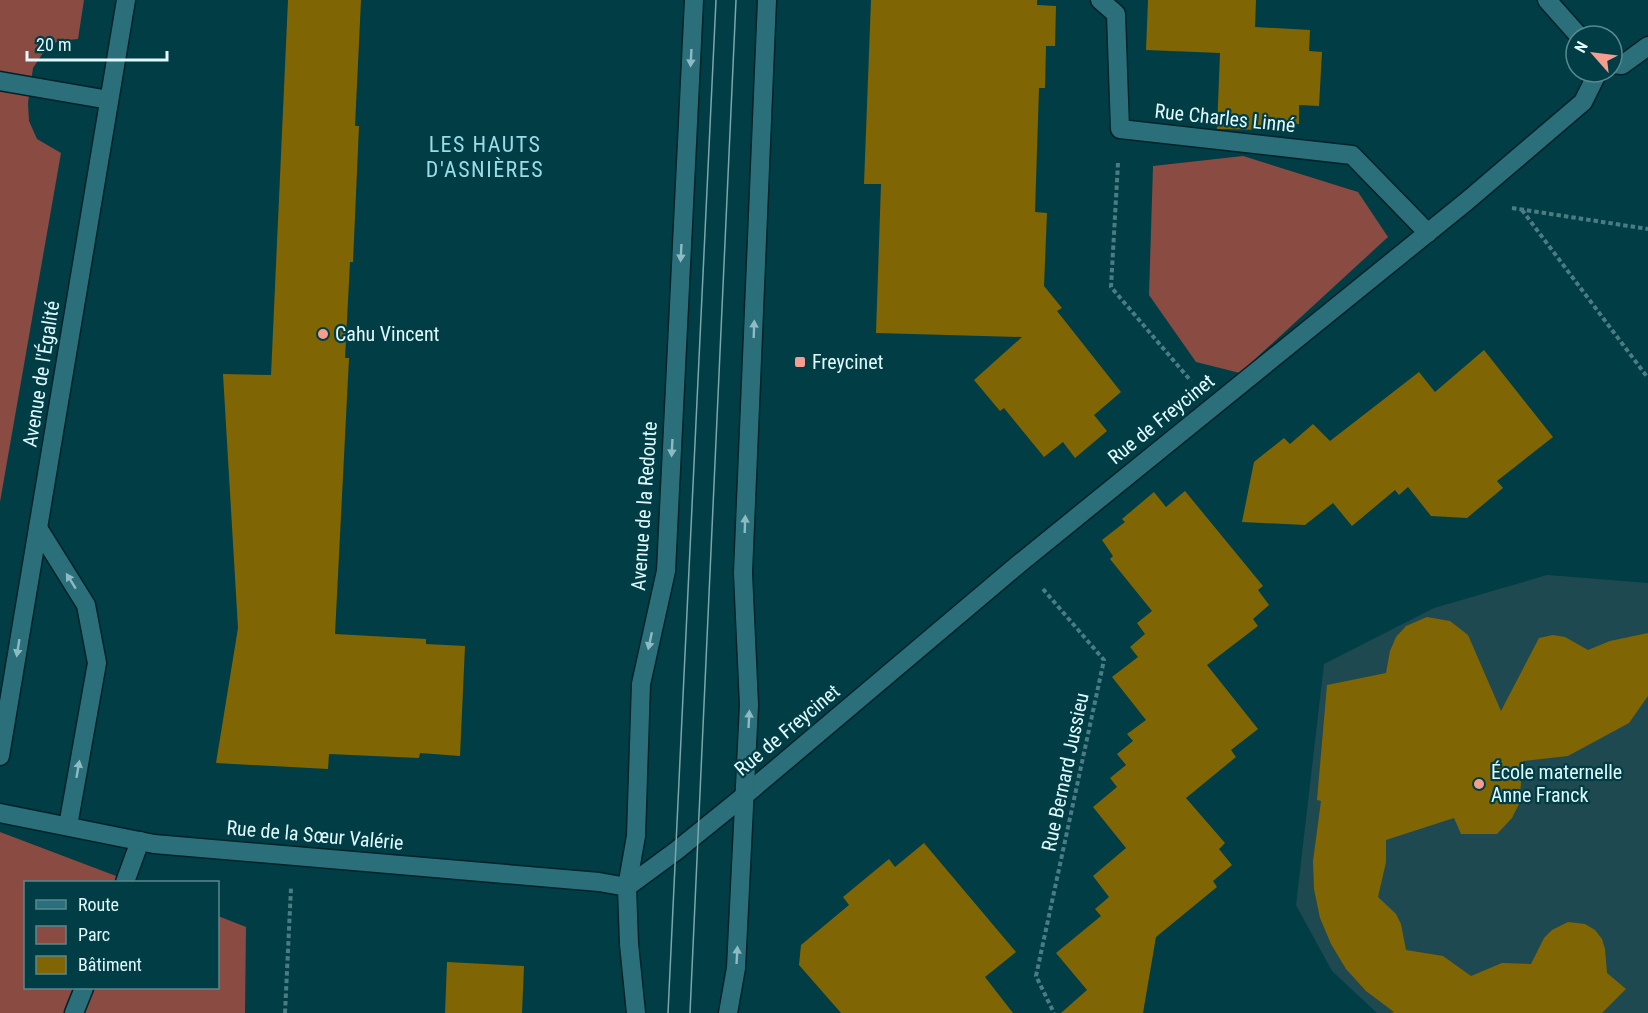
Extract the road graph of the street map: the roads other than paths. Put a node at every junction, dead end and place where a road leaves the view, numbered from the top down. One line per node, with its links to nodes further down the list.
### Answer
1 (126, 0): 11 (street, Avenue de l'Égalité)
2 (694, 0): 20 (street, Avenue de la Redoute, one-way to 20)
3 (767, 0): 15 (street, one-way to 3)
4 (1100, 0): 12 (street, Rue Charles Linné)
5 (1547, 0): 6 (street)
6 (1568, 24)
7 (1648, 46): 8 (street)
8 (1624, 64)
9 (0, 81): 11 (street)
10 (1592, 84): 12 (street, Rue de Freycinet)
11 (109, 100): 13 (street, Avenue de l'Égalité)
12 (1428, 233): 15 (street, Rue de Freycinet)
13 (38, 528): 14 (street, Avenue de l'Égalité, one-way to 14); 17 (street, one-way to 13)
14 (0, 756)
15 (744, 796): 20 (street, Rue de Freycinet); 24 (street, one-way to 15)
16 (0, 813): 17 (street, Rue de la Sœur Valérie)
17 (68, 826): 18 (street, Rue de la Sœur Valérie)
18 (140, 841): 19 (street); 20 (street, Rue de la Sœur Valérie)
19 (125, 881)
20 (627, 887): 23 (street, Avenue de la Redoute)
21 (83, 989): 22 (street)
22 (74, 1013)
23 (636, 1013)
24 (728, 1013)

